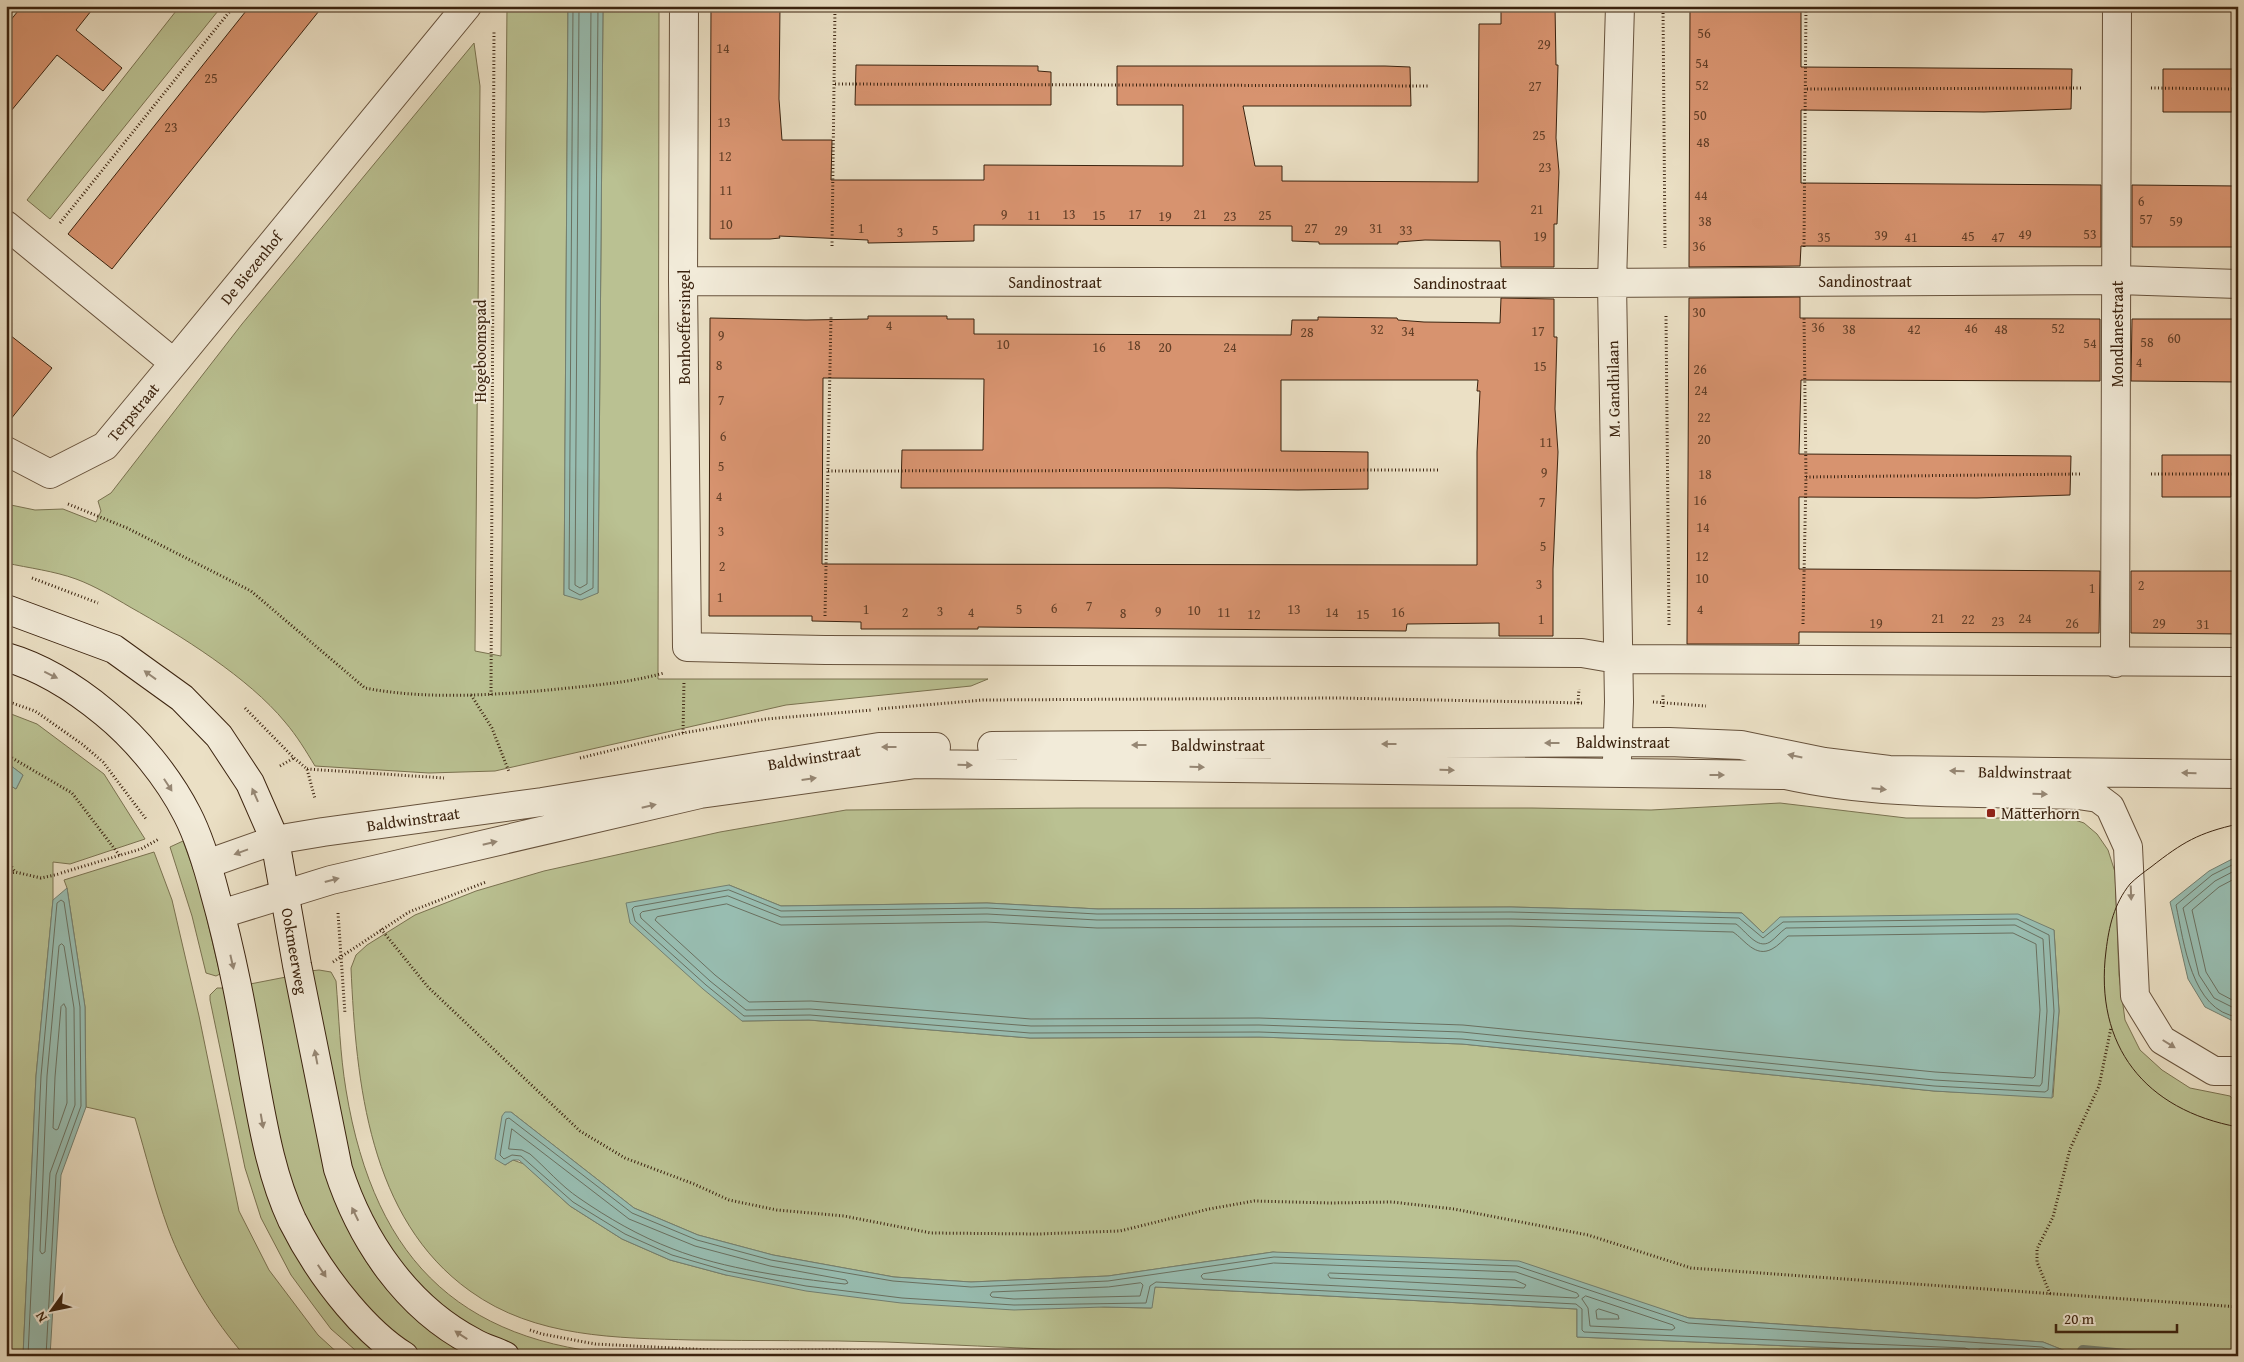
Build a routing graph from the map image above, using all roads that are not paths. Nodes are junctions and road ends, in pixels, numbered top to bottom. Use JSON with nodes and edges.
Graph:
{"nodes":[{"id":1,"x":467,"y":6,"type":"edge"},
{"id":2,"x":684,"y":6,"type":"edge"},
{"id":3,"x":1620,"y":6,"type":"edge"},
{"id":4,"x":2117,"y":6,"type":"edge"},
{"id":5,"x":6,"y":225,"type":"edge"},
{"id":6,"x":2118,"y":280,"type":"junction"},
{"id":7,"x":683,"y":281,"type":"junction"},
{"id":8,"x":1612,"y":283,"type":"junction"},
{"id":9,"x":2238,"y":284,"type":"edge"},
{"id":10,"x":174,"y":363,"type":"junction"},
{"id":11,"x":6,"y":451,"type":"edge"},
{"id":12,"x":6,"y":609,"type":"edge"},
{"id":13,"x":6,"y":657,"type":"edge"},
{"id":14,"x":1617,"y":658,"type":"junction"},
{"id":15,"x":2115,"y":662,"type":"junction"},
{"id":16,"x":2238,"y":662,"type":"edge"},
{"id":17,"x":1618,"y":741,"type":"junction"},
{"id":18,"x":1617,"y":772,"type":"junction"},
{"id":19,"x":2238,"y":774,"type":"edge"},
{"id":20,"x":275,"y":840,"type":"junction"},
{"id":21,"x":207,"y":864,"type":"junction"},
{"id":22,"x":285,"y":894,"type":"junction"},
{"id":23,"x":221,"y":914,"type":"junction"},
{"id":24,"x":2238,"y":1071,"type":"edge"},
{"id":25,"x":404,"y":1356,"type":"edge"},
{"id":26,"x":505,"y":1356,"type":"edge"}],
"edges":[{"from":1,"to":10,"type":"street","name":"De Biezenhof"},
{"from":2,"to":7,"type":"street","name":"Bonhoeffersingel"},
{"from":3,"to":8,"type":"street","name":"M. Gandhilaan"},
{"from":4,"to":6,"type":"street","name":"Mondlanestraat"},
{"from":5,"to":10,"type":"street"},
{"from":6,"to":8,"type":"street","name":"Sandinostraat"},
{"from":6,"to":9,"type":"street","name":"Sandinostraat"},
{"from":6,"to":15,"type":"street","name":"Mondlanestraat"},
{"from":7,"to":8,"type":"street","name":"Sandinostraat"},
{"from":7,"to":14,"type":"street","name":"Bonhoeffersingel"},
{"from":8,"to":14,"type":"street","name":"M. Gandhilaan"},
{"from":10,"to":11,"type":"street","name":"Terpstraat"},
{"from":20,"to":12,"type":"street","name":"Ookmeerweg","one_way":true},
{"from":13,"to":21,"type":"street","one_way":true},
{"from":14,"to":15,"type":"street"},
{"from":14,"to":17,"type":"street","name":"M. Gandhilaan"},
{"from":15,"to":16,"type":"street"},
{"from":17,"to":18,"type":"street","name":"M. Gandhilaan"},
{"from":19,"to":17,"type":"street","name":"Baldwinstraat","one_way":true},
{"from":17,"to":20,"type":"street","name":"Baldwinstraat","one_way":true},
{"from":22,"to":18,"type":"street","name":"Baldwinstraat","one_way":true},
{"from":18,"to":24,"type":"street","name":"Baldwinstraat","one_way":true},
{"from":20,"to":21,"type":"street","name":"Baldwinstraat","one_way":true},
{"from":20,"to":22,"type":"street","name":"Ookmeerweg"},
{"from":21,"to":23,"type":"street"},
{"from":22,"to":23,"type":"street","name":"Baldwinstraat"},
{"from":26,"to":22,"type":"street","name":"Ookmeerweg","one_way":true},
{"from":23,"to":25,"type":"street","one_way":true}]}
